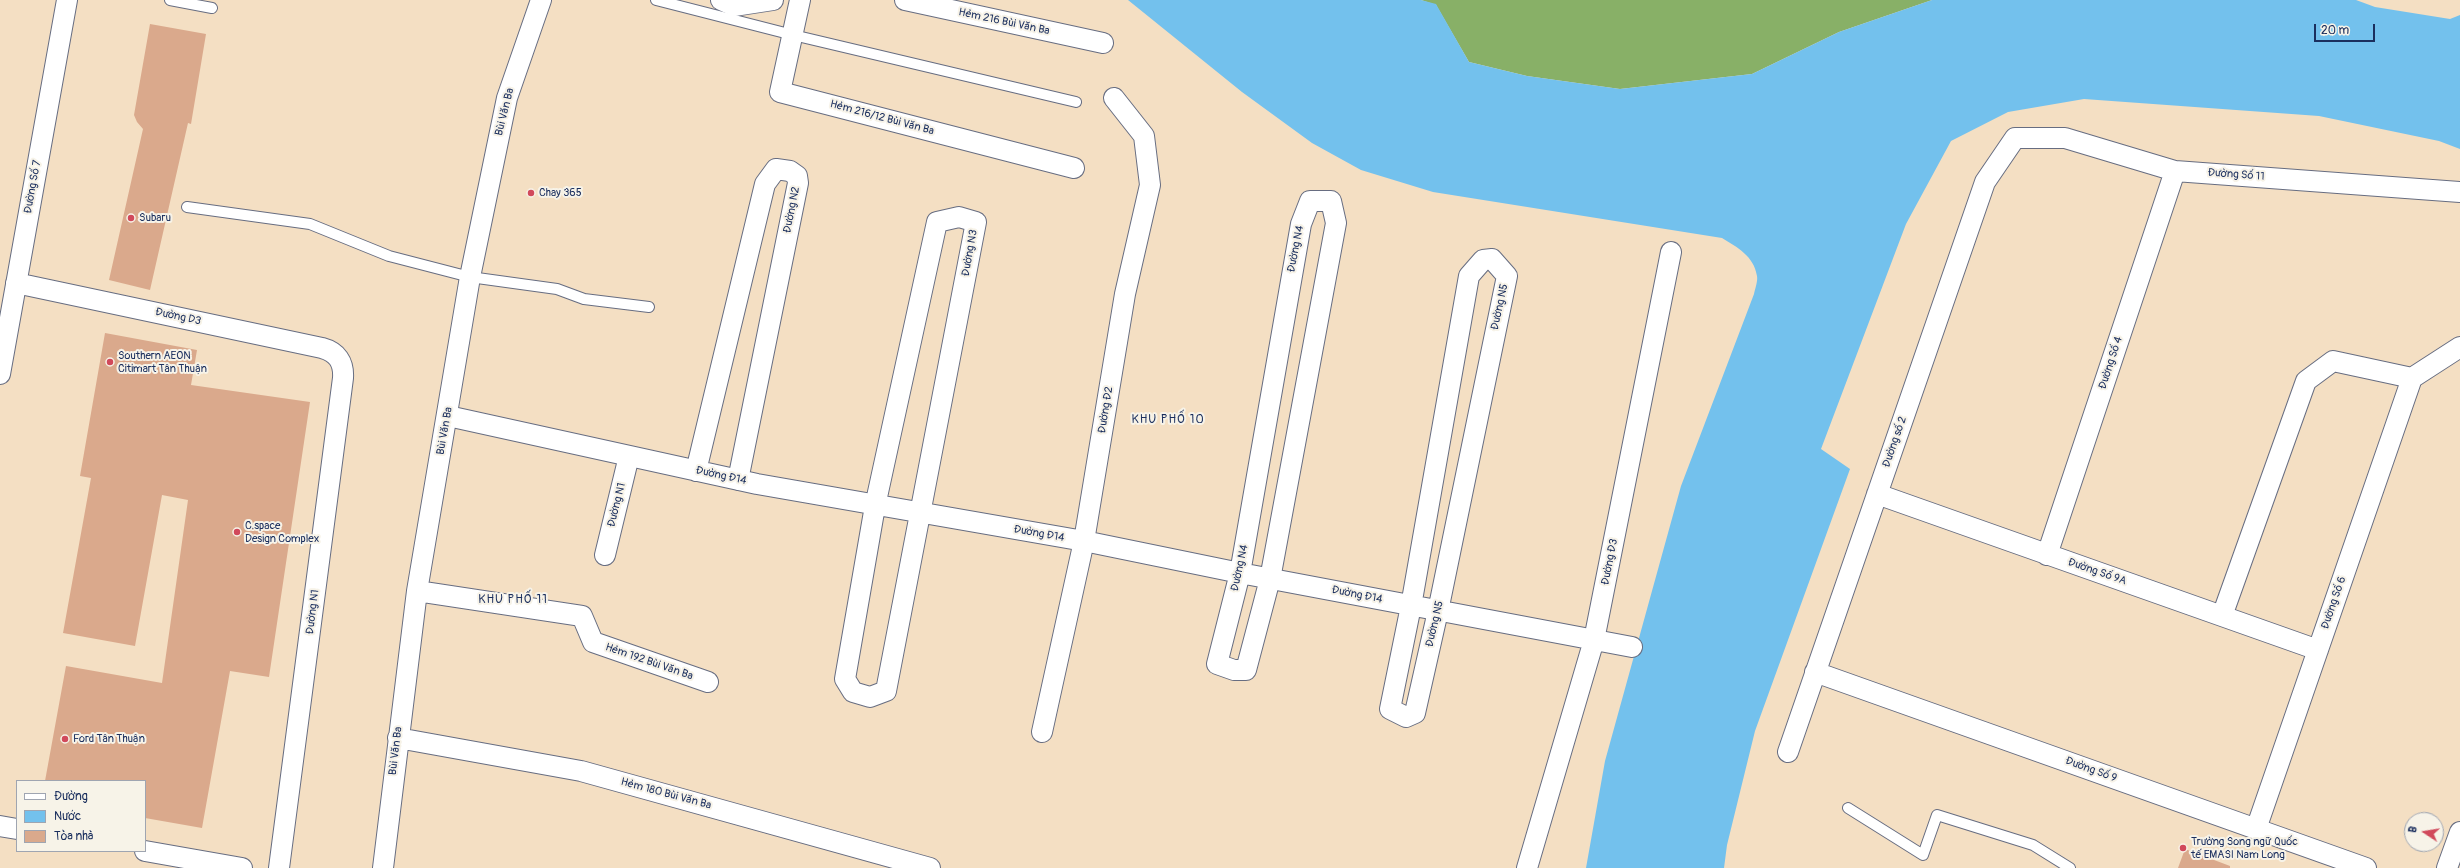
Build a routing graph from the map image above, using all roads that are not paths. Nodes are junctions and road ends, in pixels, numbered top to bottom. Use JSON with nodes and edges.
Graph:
{"nodes":[{"id":1,"x":67,"y":0,"type":"edge"},
{"id":2,"x":170,"y":0,"type":"edge"},
{"id":3,"x":541,"y":0,"type":"edge"},
{"id":4,"x":656,"y":0,"type":"edge"},
{"id":5,"x":721,"y":0,"type":"edge"},
{"id":6,"x":773,"y":0,"type":"edge"},
{"id":7,"x":800,"y":0,"type":"edge"},
{"id":8,"x":905,"y":0,"type":"edge"},
{"id":9,"x":212,"y":8,"type":"dead end"},
{"id":10,"x":793,"y":36,"type":"junction"},
{"id":11,"x":1103,"y":43,"type":"dead end"},
{"id":12,"x":1114,"y":98,"type":"dead end"},
{"id":13,"x":1076,"y":102,"type":"dead end"},
{"id":14,"x":2015,"y":138,"type":"joint"},
{"id":15,"x":1074,"y":168,"type":"dead end"},
{"id":16,"x":2175,"y":171,"type":"junction"},
{"id":17,"x":2460,"y":192,"type":"edge"},
{"id":18,"x":187,"y":207,"type":"dead end"},
{"id":19,"x":1671,"y":252,"type":"dead end"},
{"id":20,"x":470,"y":278,"type":"junction"},
{"id":21,"x":16,"y":283,"type":"junction"},
{"id":22,"x":649,"y":307,"type":"dead end"},
{"id":23,"x":2460,"y":347,"type":"edge"},
{"id":24,"x":338,"y":357,"type":"joint"},
{"id":25,"x":0,"y":374,"type":"edge"},
{"id":26,"x":2412,"y":378,"type":"junction"},
{"id":27,"x":448,"y":416,"type":"junction"},
{"id":28,"x":629,"y":456,"type":"junction"},
{"id":29,"x":696,"y":471,"type":"junction"},
{"id":30,"x":738,"y":480,"type":"junction"},
{"id":31,"x":1877,"y":494,"type":"junction"},
{"id":32,"x":875,"y":506,"type":"junction"},
{"id":33,"x":922,"y":514,"type":"junction"},
{"id":34,"x":1084,"y":541,"type":"junction"},
{"id":35,"x":2047,"y":554,"type":"junction"},
{"id":36,"x":605,"y":555,"type":"dead end"},
{"id":37,"x":1240,"y":573,"type":"junction"},
{"id":38,"x":1270,"y":579,"type":"junction"},
{"id":39,"x":417,"y":591,"type":"junction"},
{"id":40,"x":1411,"y":606,"type":"junction"},
{"id":41,"x":1438,"y":611,"type":"junction"},
{"id":42,"x":2222,"y":616,"type":"junction"},
{"id":43,"x":1594,"y":640,"type":"junction"},
{"id":44,"x":1632,"y":647,"type":"dead end"},
{"id":45,"x":2318,"y":650,"type":"junction"},
{"id":46,"x":1815,"y":672,"type":"junction"},
{"id":47,"x":708,"y":682,"type":"dead end"},
{"id":48,"x":1042,"y":732,"type":"dead end"},
{"id":49,"x":398,"y":738,"type":"junction"},
{"id":50,"x":1788,"y":752,"type":"dead end"},
{"id":51,"x":1848,"y":808,"type":"dead end"},
{"id":52,"x":0,"y":826,"type":"edge"},
{"id":53,"x":16,"y":829,"type":"edge"},
{"id":54,"x":2256,"y":829,"type":"junction"},
{"id":55,"x":2460,"y":832,"type":"edge"},
{"id":56,"x":146,"y":851,"type":"edge"},
{"id":57,"x":242,"y":868,"type":"edge"},
{"id":58,"x":279,"y":868,"type":"edge"},
{"id":59,"x":383,"y":868,"type":"edge"},
{"id":60,"x":930,"y":868,"type":"edge"},
{"id":61,"x":1527,"y":868,"type":"edge"},
{"id":62,"x":2070,"y":868,"type":"edge"},
{"id":63,"x":2366,"y":868,"type":"edge"},
{"id":64,"x":2447,"y":868,"type":"edge"}],
"edges":[{"from":1,"to":21,"type":"street","name":"Đường Số 7"},
{"from":2,"to":9,"type":"lane"},
{"from":3,"to":20,"type":"street","name":"Bùi Văn Ba"},
{"from":4,"to":10,"type":"lane"},
{"from":5,"to":6,"type":"street"},
{"from":7,"to":10,"type":"street","name":"Hẻm 216/12 Bùi Văn Ba"},
{"from":8,"to":11,"type":"street","name":"Hẻm 216 Bùi Văn Ba"},
{"from":10,"to":13,"type":"lane"},
{"from":10,"to":15,"type":"street","name":"Hẻm 216/12 Bùi Văn Ba"},
{"from":12,"to":34,"type":"street","name":"Đường Đ2"},
{"from":14,"to":16,"type":"street","name":"Đường Số 11"},
{"from":14,"to":31,"type":"street","name":"Đường số 2"},
{"from":16,"to":17,"type":"street","name":"Đường Số 11"},
{"from":16,"to":35,"type":"street","name":"Đường Số 4"},
{"from":18,"to":20,"type":"lane"},
{"from":19,"to":43,"type":"street","name":"Đường Đ3"},
{"from":20,"to":22,"type":"lane"},
{"from":20,"to":27,"type":"street","name":"Bùi Văn Ba"},
{"from":21,"to":24,"type":"street","name":"Đường D3"},
{"from":21,"to":25,"type":"street","name":"Đường Số 7"},
{"from":23,"to":26,"type":"street"},
{"from":24,"to":58,"type":"street","name":"Đường N1"},
{"from":26,"to":42,"type":"street"},
{"from":26,"to":45,"type":"street","name":"Đường Số 6"},
{"from":27,"to":28,"type":"street","name":"Đường Đ14"},
{"from":27,"to":39,"type":"street","name":"Bùi Văn Ba"},
{"from":28,"to":29,"type":"street","name":"Đường Đ14"},
{"from":28,"to":36,"type":"street","name":"Đường N1"},
{"from":29,"to":30,"type":"street","name":"Đường Đ14"},
{"from":29,"to":30,"type":"street","name":"Đường N2"},
{"from":30,"to":32,"type":"street","name":"Đường Đ14"},
{"from":31,"to":35,"type":"street","name":"Đường Số 9A"},
{"from":31,"to":46,"type":"street","name":"Đường số 2"},
{"from":32,"to":33,"type":"street","name":"Đường Đ14"},
{"from":32,"to":33,"type":"street"},
{"from":32,"to":33,"type":"street","name":"Đường N3"},
{"from":33,"to":34,"type":"street","name":"Đường Đ14"},
{"from":34,"to":37,"type":"street","name":"Đường Đ14"},
{"from":34,"to":48,"type":"street","name":"Đường Đ2"},
{"from":35,"to":42,"type":"street","name":"Đường Số 9A"},
{"from":37,"to":38,"type":"street","name":"Đường Đ14"},
{"from":37,"to":38,"type":"street","name":"Đường N4"},
{"from":37,"to":38,"type":"street","name":"Đường N4"},
{"from":38,"to":40,"type":"street","name":"Đường Đ14"},
{"from":39,"to":47,"type":"street","name":"Hẻm 192 Bùi Văn Ba"},
{"from":39,"to":49,"type":"street","name":"Bùi Văn Ba"},
{"from":40,"to":41,"type":"street","name":"Đường Đ14"},
{"from":40,"to":41,"type":"street","name":"Đường N5"},
{"from":40,"to":41,"type":"street","name":"Đường N5"},
{"from":41,"to":43,"type":"street","name":"Đường Đ14"},
{"from":42,"to":45,"type":"street","name":"Đường Số 9A"},
{"from":43,"to":44,"type":"street","name":"Đường Đ14"},
{"from":43,"to":61,"type":"street","name":"Đường Đ3"},
{"from":45,"to":54,"type":"street","name":"Đường Số 6"},
{"from":46,"to":50,"type":"street","name":"Đường số 2"},
{"from":46,"to":54,"type":"street","name":"Đường Số 9"},
{"from":49,"to":59,"type":"street","name":"Bùi Văn Ba"},
{"from":49,"to":60,"type":"street","name":"Hẻm 180 Bùi Văn Ba"},
{"from":51,"to":62,"type":"lane"},
{"from":52,"to":53,"type":"street"},
{"from":54,"to":63,"type":"street","name":"Đường Số 9"},
{"from":55,"to":64,"type":"street"},
{"from":56,"to":57,"type":"street"}]}
